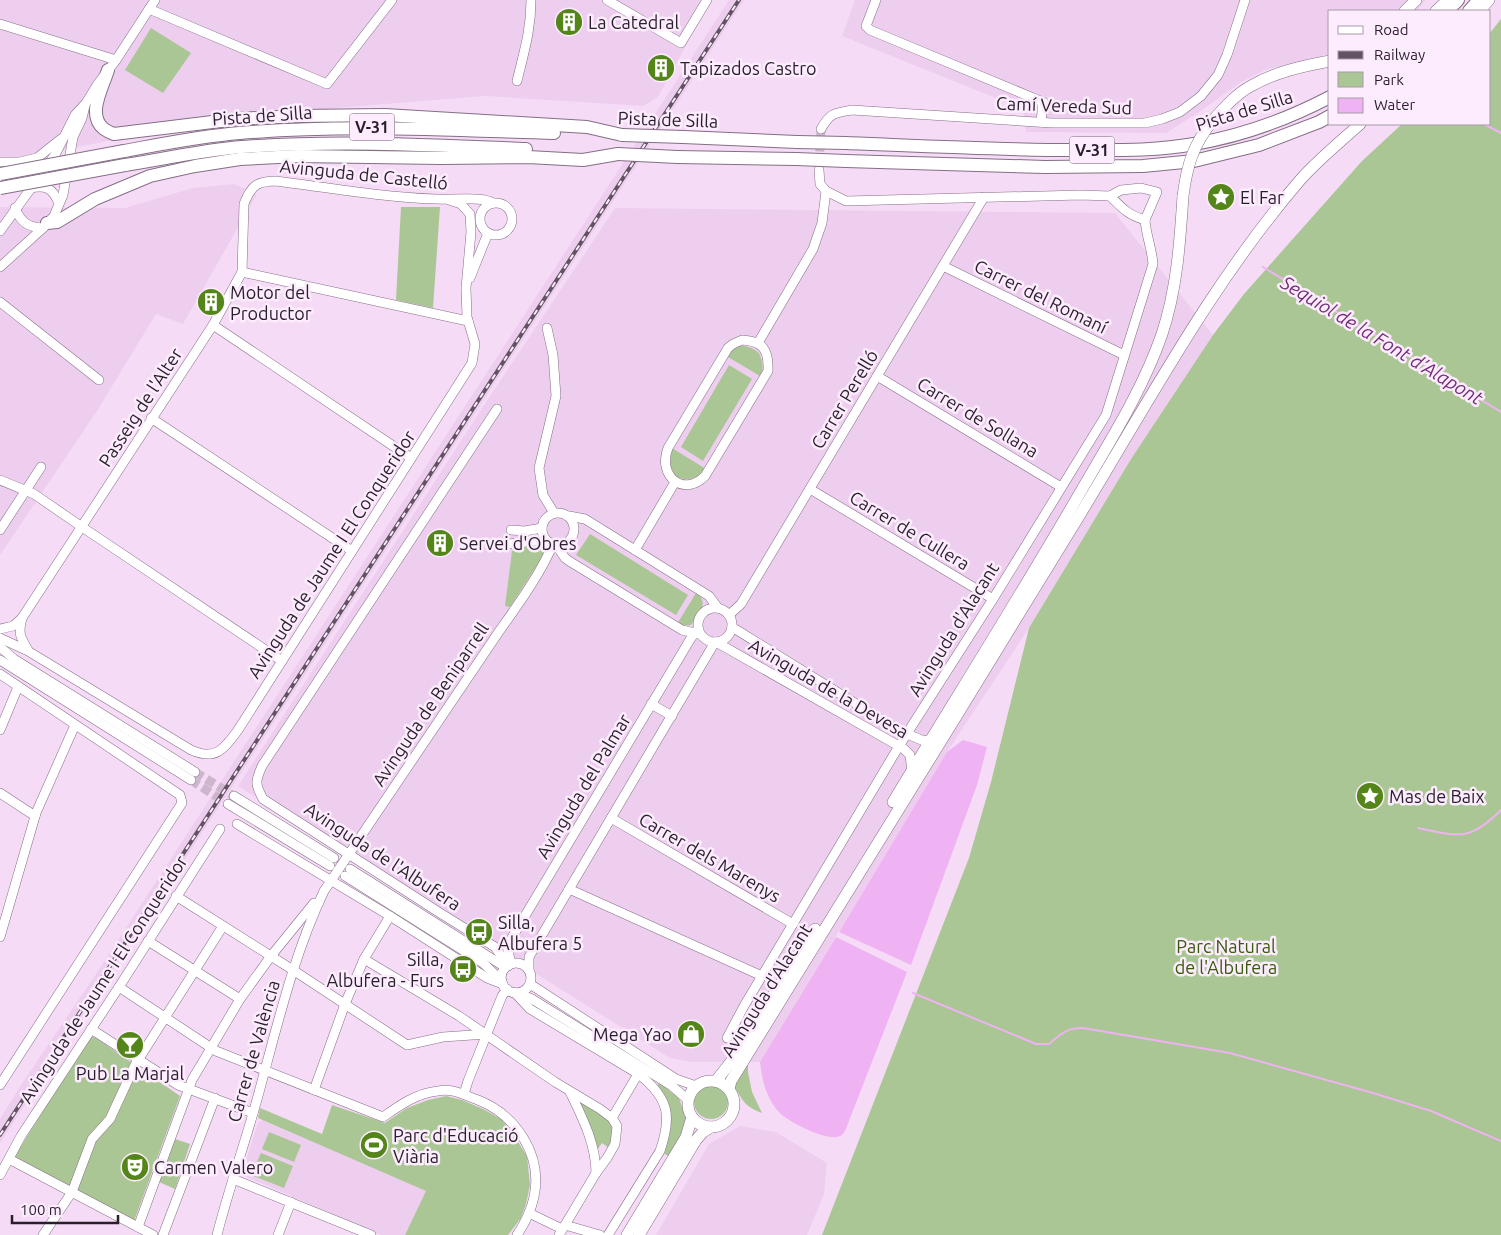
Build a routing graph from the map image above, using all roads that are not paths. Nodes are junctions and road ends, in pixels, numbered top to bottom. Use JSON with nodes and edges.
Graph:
{"nodes":[{"id":1,"x":155,"y":0,"type":"edge"},
{"id":2,"x":392,"y":0,"type":"edge"},
{"id":3,"x":531,"y":0,"type":"edge"},
{"id":4,"x":607,"y":0,"type":"edge"},
{"id":5,"x":706,"y":0,"type":"edge"},
{"id":6,"x":876,"y":0,"type":"edge"},
{"id":7,"x":1244,"y":0,"type":"edge"},
{"id":8,"x":1416,"y":0,"type":"edge"},
{"id":9,"x":1448,"y":0,"type":"edge"},
{"id":10,"x":1458,"y":0,"type":"edge"},
{"id":11,"x":1479,"y":0,"type":"edge"},
{"id":12,"x":1489,"y":0,"type":"edge"},
{"id":13,"x":149,"y":8,"type":"junction"},
{"id":14,"x":1406,"y":10,"type":"edge"},
{"id":15,"x":1437,"y":10,"type":"edge"},
{"id":16,"x":1448,"y":10,"type":"edge"},
{"id":17,"x":1470,"y":10,"type":"edge"},
{"id":18,"x":1480,"y":10,"type":"edge"},
{"id":19,"x":0,"y":24,"type":"edge"},
{"id":20,"x":1328,"y":61,"type":"edge"},
{"id":21,"x":112,"y":65,"type":"junction"},
{"id":22,"x":517,"y":81,"type":"dead end"},
{"id":23,"x":1328,"y":98,"type":"edge"},
{"id":24,"x":86,"y":102,"type":"junction"},
{"id":25,"x":1328,"y":117,"type":"edge"},
{"id":26,"x":1041,"y":122,"type":"junction"},
{"id":27,"x":1359,"y":125,"type":"edge"},
{"id":28,"x":821,"y":129,"type":"tunnel mouth"},
{"id":29,"x":622,"y":135,"type":"junction"},
{"id":30,"x":63,"y":138,"type":"junction"},
{"id":31,"x":618,"y":154,"type":"junction"},
{"id":32,"x":0,"y":162,"type":"edge"},
{"id":33,"x":819,"y":170,"type":"tunnel mouth"},
{"id":34,"x":0,"y":174,"type":"edge"},
{"id":35,"x":261,"y":181,"type":"joint"},
{"id":36,"x":0,"y":188,"type":"edge"},
{"id":37,"x":30,"y":188,"type":"junction"},
{"id":38,"x":826,"y":191,"type":"junction"},
{"id":39,"x":0,"y":194,"type":"edge"},
{"id":40,"x":1110,"y":196,"type":"junction"},
{"id":41,"x":984,"y":197,"type":"junction"},
{"id":42,"x":449,"y":200,"type":"junction"},
{"id":43,"x":59,"y":203,"type":"junction"},
{"id":44,"x":493,"y":203,"type":"junction"},
{"id":45,"x":15,"y":208,"type":"junction"},
{"id":46,"x":1145,"y":220,"type":"junction"},
{"id":47,"x":480,"y":224,"type":"junction"},
{"id":48,"x":45,"y":226,"type":"junction"},
{"id":49,"x":0,"y":231,"type":"edge"},
{"id":50,"x":471,"y":232,"type":"junction"},
{"id":51,"x":488,"y":233,"type":"junction"},
{"id":52,"x":943,"y":266,"type":"junction"},
{"id":53,"x":0,"y":267,"type":"edge"},
{"id":54,"x":242,"y":272,"type":"junction"},
{"id":55,"x":466,"y":288,"type":"junction"},
{"id":56,"x":0,"y":302,"type":"edge"},
{"id":57,"x":468,"y":321,"type":"junction"},
{"id":58,"x":213,"y":325,"type":"junction"},
{"id":59,"x":547,"y":328,"type":"dead end"},
{"id":60,"x":758,"y":343,"type":"junction"},
{"id":61,"x":1124,"y":356,"type":"junction"},
{"id":62,"x":877,"y":376,"type":"junction"},
{"id":63,"x":99,"y":380,"type":"dead end"},
{"id":64,"x":497,"y":409,"type":"dead end"},
{"id":65,"x":151,"y":418,"type":"junction"},
{"id":66,"x":412,"y":458,"type":"junction"},
{"id":67,"x":41,"y":468,"type":"dead end"},
{"id":68,"x":0,"y":480,"type":"edge"},
{"id":69,"x":675,"y":482,"type":"junction"},
{"id":70,"x":1061,"y":487,"type":"junction"},
{"id":71,"x":810,"y":489,"type":"junction"},
{"id":72,"x":26,"y":490,"type":"junction"},
{"id":73,"x":554,"y":513,"type":"junction"},
{"id":74,"x":569,"y":516,"type":"junction"},
{"id":75,"x":82,"y":527,"type":"junction"},
{"id":76,"x":542,"y":528,"type":"junction"},
{"id":77,"x":0,"y":530,"type":"edge"},
{"id":78,"x":511,"y":530,"type":"dead end"},
{"id":79,"x":509,"y":544,"type":"dead end"},
{"id":80,"x":553,"y":544,"type":"junction"},
{"id":81,"x":635,"y":550,"type":"junction"},
{"id":82,"x":352,"y":551,"type":"junction"},
{"id":83,"x":993,"y":599,"type":"junction"},
{"id":84,"x":718,"y":608,"type":"junction"},
{"id":85,"x":729,"y":615,"type":"junction"},
{"id":86,"x":22,"y":618,"type":"junction"},
{"id":87,"x":732,"y":627,"type":"junction"},
{"id":88,"x":0,"y":629,"type":"edge"},
{"id":89,"x":698,"y":632,"type":"junction"},
{"id":90,"x":0,"y":638,"type":"edge"},
{"id":91,"x":716,"y":642,"type":"junction"},
{"id":92,"x":0,"y":647,"type":"edge"},
{"id":93,"x":28,"y":650,"type":"junction"},
{"id":94,"x":0,"y":660,"type":"edge"},
{"id":95,"x":282,"y":661,"type":"junction"},
{"id":96,"x":0,"y":674,"type":"edge"},
{"id":97,"x":18,"y":687,"type":"junction"},
{"id":98,"x":652,"y":704,"type":"junction"},
{"id":99,"x":672,"y":716,"type":"junction"},
{"id":100,"x":75,"y":725,"type":"junction"},
{"id":101,"x":0,"y":730,"type":"edge"},
{"id":102,"x":908,"y":734,"type":"junction"},
{"id":103,"x":931,"y":739,"type":"junction"},
{"id":104,"x":899,"y":746,"type":"junction"},
{"id":105,"x":912,"y":772,"type":"junction"},
{"id":106,"x":0,"y":793,"type":"edge"},
{"id":107,"x":231,"y":800,"type":"tunnel mouth"},
{"id":108,"x":35,"y":816,"type":"junction"},
{"id":109,"x":611,"y":818,"type":"junction"},
{"id":110,"x":237,"y":824,"type":"dead end"},
{"id":111,"x":220,"y":829,"type":"dead end"},
{"id":112,"x":349,"y":854,"type":"junction"},
{"id":113,"x":332,"y":862,"type":"dead end"},
{"id":114,"x":332,"y":881,"type":"junction"},
{"id":115,"x":569,"y":889,"type":"junction"},
{"id":116,"x":324,"y":890,"type":"junction"},
{"id":117,"x":176,"y":896,"type":"junction"},
{"id":118,"x":3,"y":915,"type":"edge"},
{"id":119,"x":390,"y":916,"type":"junction"},
{"id":120,"x":793,"y":924,"type":"junction"},
{"id":121,"x":224,"y":926,"type":"junction"},
{"id":122,"x":0,"y":937,"type":"edge"},
{"id":123,"x":148,"y":941,"type":"junction"},
{"id":124,"x":271,"y":956,"type":"junction"},
{"id":125,"x":364,"y":959,"type":"junction"},
{"id":126,"x":508,"y":966,"type":"junction"},
{"id":127,"x":529,"y":969,"type":"junction"},
{"id":128,"x":195,"y":970,"type":"junction"},
{"id":129,"x":293,"y":970,"type":"junction"},
{"id":130,"x":762,"y":976,"type":"junction"},
{"id":131,"x":530,"y":984,"type":"junction"},
{"id":132,"x":119,"y":987,"type":"junction"},
{"id":133,"x":508,"y":988,"type":"junction"},
{"id":134,"x":240,"y":999,"type":"junction"},
{"id":135,"x":345,"y":1004,"type":"junction"},
{"id":136,"x":165,"y":1018,"type":"junction"},
{"id":137,"x":91,"y":1029,"type":"junction"},
{"id":138,"x":487,"y":1034,"type":"junction"},
{"id":139,"x":727,"y":1038,"type":"dead end"},
{"id":140,"x":210,"y":1048,"type":"junction"},
{"id":141,"x":136,"y":1063,"type":"junction"},
{"id":142,"x":265,"y":1071,"type":"junction"},
{"id":143,"x":638,"y":1074,"type":"junction"},
{"id":144,"x":716,"y":1081,"type":"junction"},
{"id":145,"x":0,"y":1085,"type":"edge"},
{"id":146,"x":696,"y":1086,"type":"junction"},
{"id":147,"x":188,"y":1089,"type":"junction"},
{"id":148,"x":729,"y":1089,"type":"junction"},
{"id":149,"x":314,"y":1090,"type":"junction"},
{"id":150,"x":570,"y":1092,"type":"junction"},
{"id":151,"x":464,"y":1094,"type":"junction"},
{"id":152,"x":215,"y":1098,"type":"junction"},
{"id":153,"x":688,"y":1100,"type":"junction"},
{"id":154,"x":253,"y":1113,"type":"junction"},
{"id":155,"x":692,"y":1117,"type":"junction"},
{"id":156,"x":612,"y":1118,"type":"junction"},
{"id":157,"x":711,"y":1127,"type":"junction"},
{"id":158,"x":8,"y":1159,"type":"junction"},
{"id":159,"x":596,"y":1173,"type":"junction"},
{"id":160,"x":0,"y":1174,"type":"edge"},
{"id":161,"x":233,"y":1178,"type":"junction"},
{"id":162,"x":72,"y":1192,"type":"junction"},
{"id":163,"x":291,"y":1202,"type":"junction"},
{"id":164,"x":529,"y":1213,"type":"junction"},
{"id":165,"x":138,"y":1227,"type":"junction"},
{"id":166,"x":563,"y":1231,"type":"edge"},
{"id":167,"x":43,"y":1235,"type":"edge"},
{"id":168,"x":153,"y":1235,"type":"edge"},
{"id":169,"x":163,"y":1235,"type":"edge"},
{"id":170,"x":217,"y":1235,"type":"edge"},
{"id":171,"x":278,"y":1235,"type":"edge"},
{"id":172,"x":371,"y":1235,"type":"edge"},
{"id":173,"x":517,"y":1235,"type":"edge"},
{"id":174,"x":600,"y":1235,"type":"edge"},
{"id":175,"x":608,"y":1235,"type":"edge"},
{"id":176,"x":627,"y":1235,"type":"edge"},
{"id":177,"x":639,"y":1235,"type":"edge"}],
"edges":[{"from":1,"to":13,"type":"street"},
{"from":2,"to":13,"type":"street"},
{"from":3,"to":22,"type":"street"},
{"from":4,"to":5,"type":"street"},
{"from":6,"to":26,"type":"street"},
{"from":7,"to":26,"type":"street","name":"Camí Vereda Sud"},
{"from":8,"to":14,"type":"main road"},
{"from":9,"to":15,"type":"main road"},
{"from":10,"to":16,"type":"highway"},
{"from":11,"to":17,"type":"highway"},
{"from":12,"to":18,"type":"main road"},
{"from":13,"to":21,"type":"street"},
{"from":19,"to":21,"type":"street"},
{"from":20,"to":103,"type":"main road","name":"Avinguda d'Alacant","bridge":true},
{"from":21,"to":24,"type":"street"},
{"from":21,"to":29,"type":"highway"},
{"from":23,"to":29,"type":"highway","name":"Pista de Silla","number":"V-31","bridge":true},
{"from":24,"to":30,"type":"street"},
{"from":24,"to":43,"type":"street"},
{"from":25,"to":31,"type":"highway","name":"Pista de Silla","number":"V-31","bridge":true},
{"from":26,"to":28,"type":"street","name":"Camí Vereda Sud"},
{"from":27,"to":148,"type":"main road","name":"Avinguda d'Alacant"},
{"from":29,"to":34,"type":"highway","name":"Pista de Silla","number":"V-31","bridge":true},
{"from":30,"to":32,"type":"street"},
{"from":30,"to":37,"type":"street"},
{"from":31,"to":36,"type":"highway","name":"Pista de Silla","number":"V-31","bridge":true},
{"from":31,"to":48,"type":"highway"},
{"from":33,"to":38,"type":"street"},
{"from":35,"to":42,"type":"street","name":"Avinguda de Castelló"},
{"from":35,"to":54,"type":"street","name":"Passeig de l'Alter"},
{"from":37,"to":39,"type":"street"},
{"from":37,"to":43,"type":"street"},
{"from":37,"to":45,"type":"street"},
{"from":38,"to":41,"type":"street"},
{"from":38,"to":60,"type":"street"},
{"from":40,"to":41,"type":"street"},
{"from":40,"to":46,"type":"street"},
{"from":40,"to":46,"type":"street"},
{"from":41,"to":52,"type":"street","name":"Carrer Perelló"},
{"from":42,"to":44,"type":"street","name":"Avinguda de Castelló"},
{"from":42,"to":50,"type":"street"},
{"from":43,"to":48,"type":"street"},
{"from":44,"to":47,"type":"street"},
{"from":44,"to":51,"type":"street"},
{"from":45,"to":48,"type":"street"},
{"from":45,"to":49,"type":"street"},
{"from":46,"to":61,"type":"street","name":"Avinguda d'Alacant"},
{"from":47,"to":50,"type":"street"},
{"from":47,"to":51,"type":"street"},
{"from":48,"to":53,"type":"street"},
{"from":50,"to":55,"type":"street"},
{"from":51,"to":55,"type":"street"},
{"from":52,"to":61,"type":"street","name":"Carrer del Romaní"},
{"from":52,"to":62,"type":"street","name":"Carrer Perelló"},
{"from":54,"to":57,"type":"street"},
{"from":54,"to":58,"type":"street","name":"Passeig de l'Alter"},
{"from":55,"to":57,"type":"street"},
{"from":56,"to":63,"type":"street"},
{"from":57,"to":66,"type":"street","name":"Avinguda de Jaume I El Conqueridor"},
{"from":58,"to":65,"type":"street","name":"Passeig de l'Alter"},
{"from":58,"to":66,"type":"street"},
{"from":59,"to":73,"type":"street"},
{"from":60,"to":69,"type":"street"},
{"from":60,"to":69,"type":"street"},
{"from":61,"to":70,"type":"street","name":"Avinguda d'Alacant"},
{"from":62,"to":70,"type":"street","name":"Carrer de Sollana"},
{"from":62,"to":71,"type":"street","name":"Carrer Perelló"},
{"from":64,"to":112,"type":"street","name":"Avinguda de l'Albufera"},
{"from":65,"to":75,"type":"street","name":"Passeig de l'Alter"},
{"from":65,"to":82,"type":"street"},
{"from":66,"to":82,"type":"street","name":"Avinguda de Jaume I El Conqueridor"},
{"from":67,"to":72,"type":"street"},
{"from":68,"to":72,"type":"street"},
{"from":69,"to":81,"type":"street"},
{"from":70,"to":83,"type":"street","name":"Avinguda d'Alacant"},
{"from":71,"to":83,"type":"street","name":"Carrer de Cullera"},
{"from":71,"to":85,"type":"street","name":"Carrer Perelló"},
{"from":72,"to":75,"type":"street"},
{"from":72,"to":77,"type":"street"},
{"from":73,"to":74,"type":"street"},
{"from":73,"to":76,"type":"street"},
{"from":74,"to":80,"type":"street"},
{"from":74,"to":81,"type":"street"},
{"from":75,"to":86,"type":"street","name":"Passeig de l'Alter"},
{"from":75,"to":95,"type":"street"},
{"from":76,"to":78,"type":"street"},
{"from":76,"to":80,"type":"street"},
{"from":79,"to":80,"type":"street"},
{"from":80,"to":89,"type":"street"},
{"from":80,"to":112,"type":"street","name":"Avinguda de Beniparrell"},
{"from":81,"to":84,"type":"street"},
{"from":82,"to":95,"type":"street","name":"Avinguda de Jaume I El Conqueridor"},
{"from":83,"to":102,"type":"street","name":"Avinguda d'Alacant"},
{"from":84,"to":85,"type":"street"},
{"from":84,"to":89,"type":"street"},
{"from":85,"to":87,"type":"street"},
{"from":86,"to":88,"type":"street","name":"Passeig de l'Alter"},
{"from":86,"to":93,"type":"street"},
{"from":87,"to":91,"type":"street"},
{"from":87,"to":102,"type":"street","name":"Avinguda de la Devesa"},
{"from":89,"to":91,"type":"street"},
{"from":89,"to":98,"type":"street","name":"Avinguda del Palmar"},
{"from":90,"to":93,"type":"street"},
{"from":91,"to":99,"type":"street"},
{"from":91,"to":104,"type":"street","name":"Avinguda de la Devesa"},
{"from":92,"to":94,"type":"street"},
{"from":93,"to":95,"type":"street","name":"Avinguda de Jaume I El Conqueridor"},
{"from":96,"to":97,"type":"street"},
{"from":97,"to":100,"type":"street"},
{"from":97,"to":101,"type":"street"},
{"from":98,"to":99,"type":"street"},
{"from":98,"to":126,"type":"street","name":"Avinguda del Palmar"},
{"from":99,"to":109,"type":"street"},
{"from":100,"to":108,"type":"street"},
{"from":100,"to":145,"type":"street","name":"Avinguda de Jaume I El Conqueridor"},
{"from":102,"to":103,"type":"street","name":"Avinguda de la Devesa"},
{"from":102,"to":104,"type":"street","name":"Avinguda d'Alacant"},
{"from":103,"to":105,"type":"main road","name":"Avinguda d'Alacant"},
{"from":104,"to":105,"type":"street","name":"Avinguda de la Devesa"},
{"from":104,"to":120,"type":"street","name":"Avinguda d'Alacant"},
{"from":105,"to":144,"type":"main road","name":"Avinguda d'Alacant"},
{"from":106,"to":108,"type":"street"},
{"from":107,"to":113,"type":"street","name":"Avinguda de l'Albufera"},
{"from":108,"to":118,"type":"street"},
{"from":109,"to":115,"type":"street"},
{"from":109,"to":120,"type":"street","name":"Carrer dels Marenys"},
{"from":110,"to":114,"type":"street","name":"Avinguda de l'Albufera"},
{"from":111,"to":117,"type":"street","name":"Avinguda de Jaume I El Conqueridor"},
{"from":112,"to":114,"type":"street","name":"Avinguda de Beniparrell"},
{"from":112,"to":126,"type":"street","name":"Avinguda de l'Albufera"},
{"from":114,"to":116,"type":"street","name":"Carrer de València"},
{"from":114,"to":119,"type":"street","name":"Avinguda de l'Albufera"},
{"from":115,"to":127,"type":"street"},
{"from":115,"to":130,"type":"street"},
{"from":116,"to":124,"type":"street"},
{"from":116,"to":129,"type":"street","name":"Carrer de València"},
{"from":117,"to":121,"type":"street"},
{"from":117,"to":123,"type":"street","name":"Avinguda de Jaume I El Conqueridor"},
{"from":118,"to":122,"type":"street"},
{"from":119,"to":125,"type":"street"},
{"from":119,"to":133,"type":"street","name":"Avinguda de l'Albufera"},
{"from":120,"to":130,"type":"street","name":"Avinguda d'Alacant"},
{"from":121,"to":124,"type":"street"},
{"from":121,"to":128,"type":"street"},
{"from":123,"to":128,"type":"street"},
{"from":123,"to":132,"type":"street","name":"Avinguda de Jaume I El Conqueridor"},
{"from":124,"to":129,"type":"street"},
{"from":124,"to":134,"type":"street"},
{"from":125,"to":135,"type":"street"},
{"from":125,"to":138,"type":"street"},
{"from":126,"to":127,"type":"street"},
{"from":126,"to":133,"type":"street"},
{"from":126,"to":133,"type":"street","name":"Avinguda de l'Albufera"},
{"from":127,"to":131,"type":"street"},
{"from":128,"to":134,"type":"street"},
{"from":128,"to":136,"type":"street"},
{"from":129,"to":135,"type":"street"},
{"from":129,"to":142,"type":"street","name":"Carrer de València"},
{"from":130,"to":139,"type":"street","name":"Avinguda d'Alacant"},
{"from":131,"to":133,"type":"street"},
{"from":131,"to":146,"type":"street"},
{"from":132,"to":136,"type":"street"},
{"from":132,"to":137,"type":"street","name":"Avinguda de Jaume I El Conqueridor"},
{"from":133,"to":138,"type":"street"},
{"from":133,"to":143,"type":"street"},
{"from":133,"to":153,"type":"street","name":"Avinguda de l'Albufera"},
{"from":134,"to":140,"type":"street"},
{"from":135,"to":138,"type":"street"},
{"from":135,"to":149,"type":"street"},
{"from":136,"to":140,"type":"street"},
{"from":136,"to":141,"type":"street"},
{"from":137,"to":141,"type":"street"},
{"from":137,"to":158,"type":"street","name":"Avinguda de Jaume I El Conqueridor"},
{"from":138,"to":150,"type":"street"},
{"from":138,"to":151,"type":"street"},
{"from":140,"to":142,"type":"street"},
{"from":140,"to":147,"type":"street"},
{"from":141,"to":147,"type":"street"},
{"from":141,"to":162,"type":"street"},
{"from":142,"to":149,"type":"street"},
{"from":142,"to":154,"type":"street","name":"Carrer de València"},
{"from":143,"to":156,"type":"street"},
{"from":143,"to":175,"type":"street"},
{"from":144,"to":146,"type":"main road"},
{"from":144,"to":148,"type":"main road"},
{"from":146,"to":153,"type":"main road"},
{"from":147,"to":152,"type":"street"},
{"from":147,"to":165,"type":"street"},
{"from":148,"to":157,"type":"main road"},
{"from":149,"to":151,"type":"street"},
{"from":150,"to":156,"type":"street"},
{"from":150,"to":159,"type":"street"},
{"from":151,"to":164,"type":"street"},
{"from":152,"to":154,"type":"street"},
{"from":152,"to":169,"type":"street"},
{"from":153,"to":155,"type":"main road"},
{"from":154,"to":161,"type":"street","name":"Carrer de València"},
{"from":155,"to":157,"type":"main road"},
{"from":155,"to":176,"type":"main road"},
{"from":156,"to":159,"type":"street"},
{"from":157,"to":177,"type":"main road"},
{"from":158,"to":160,"type":"street","name":"Avinguda de Jaume I El Conqueridor"},
{"from":158,"to":162,"type":"street"},
{"from":159,"to":166,"type":"street"},
{"from":161,"to":163,"type":"street"},
{"from":161,"to":170,"type":"street","name":"Carrer de València"},
{"from":162,"to":165,"type":"street"},
{"from":162,"to":167,"type":"street"},
{"from":163,"to":171,"type":"street"},
{"from":163,"to":172,"type":"street"},
{"from":164,"to":166,"type":"street"},
{"from":164,"to":173,"type":"street"},
{"from":165,"to":168,"type":"street"},
{"from":166,"to":174,"type":"street"}]}
